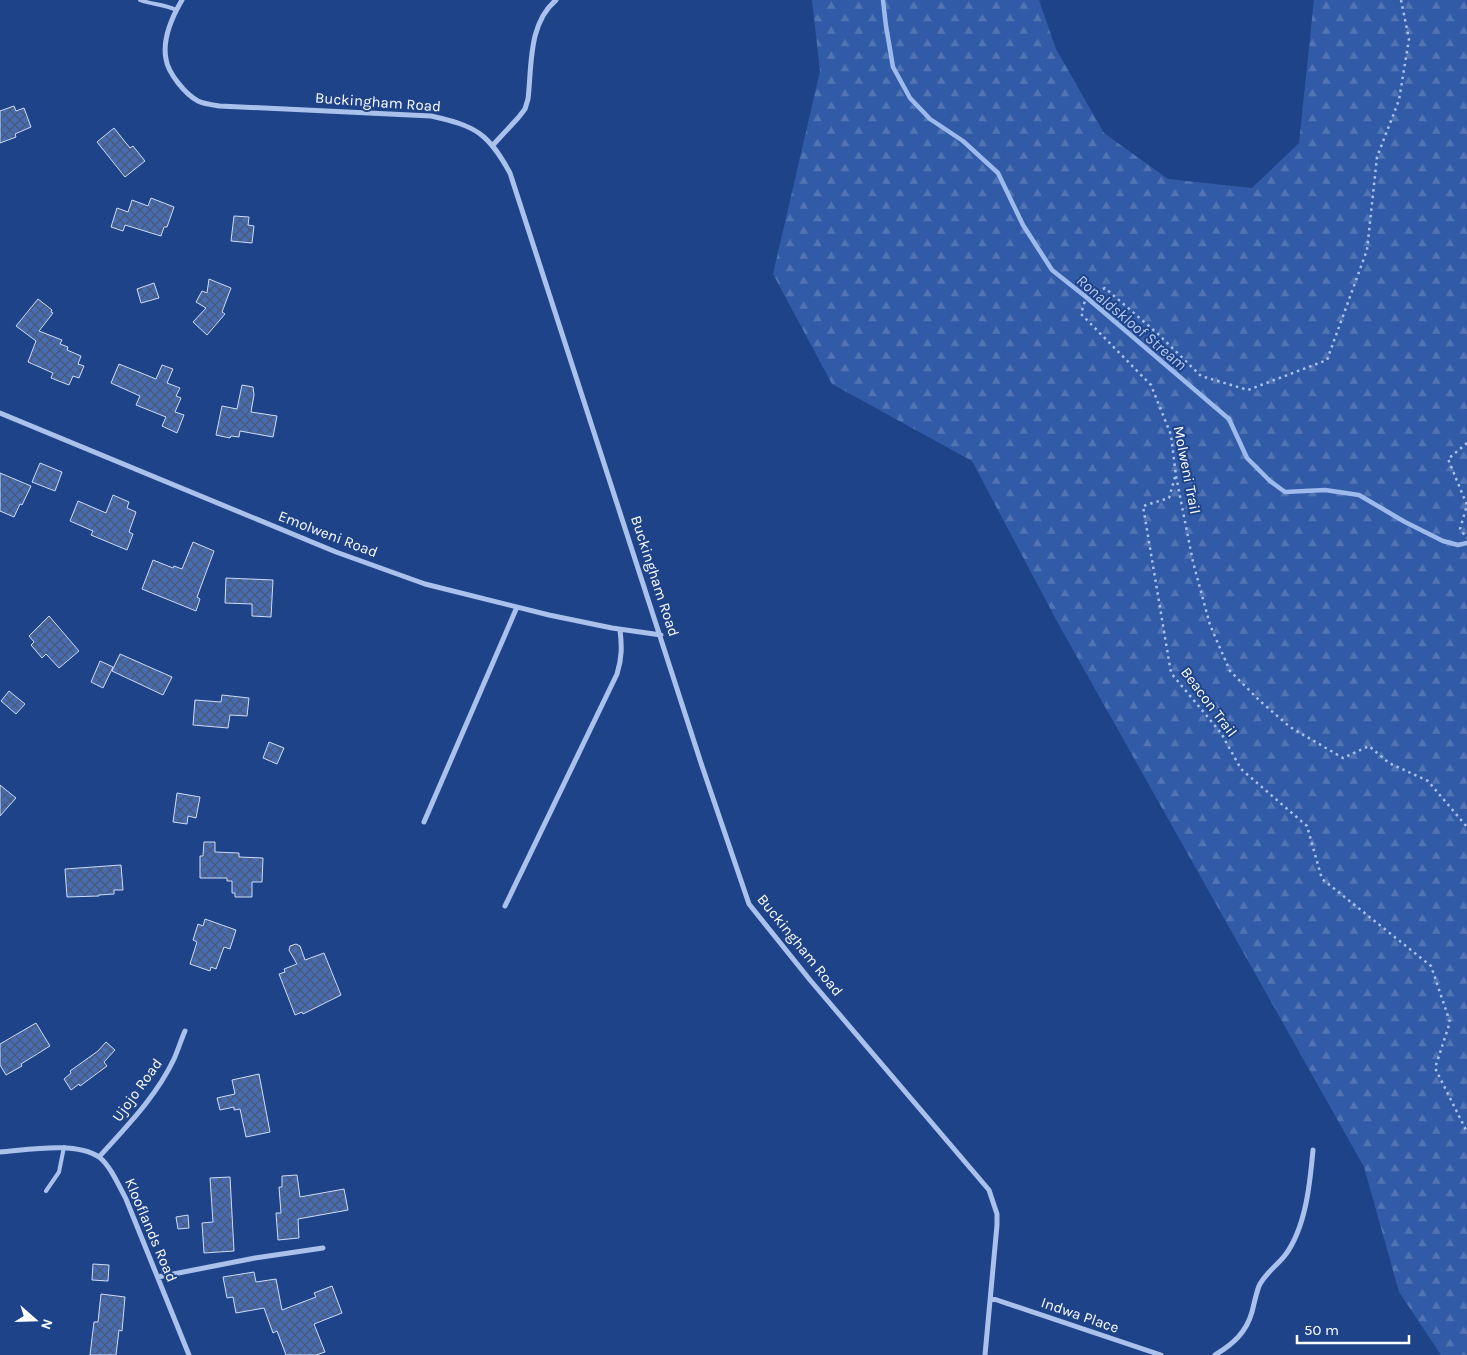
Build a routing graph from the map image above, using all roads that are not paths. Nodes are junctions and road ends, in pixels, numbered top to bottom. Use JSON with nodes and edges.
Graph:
{"nodes":[{"id":1,"x":140,"y":0,"type":"edge"},
{"id":2,"x":163,"y":0,"type":"edge"},
{"id":3,"x":182,"y":0,"type":"edge"},
{"id":4,"x":556,"y":0,"type":"edge"},
{"id":5,"x":166,"y":5,"type":"junction"},
{"id":6,"x":176,"y":10,"type":"junction"},
{"id":7,"x":492,"y":145,"type":"junction"},
{"id":8,"x":0,"y":413,"type":"edge"},
{"id":9,"x":516,"y":607,"type":"junction"},
{"id":10,"x":620,"y":630,"type":"junction"},
{"id":11,"x":661,"y":635,"type":"junction"},
{"id":12,"x":424,"y":822,"type":"dead end"},
{"id":13,"x":505,"y":906,"type":"dead end"},
{"id":14,"x":185,"y":1030,"type":"dead end"},
{"id":15,"x":64,"y":1147,"type":"junction"},
{"id":16,"x":1313,"y":1150,"type":"dead end"},
{"id":17,"x":0,"y":1152,"type":"edge"},
{"id":18,"x":99,"y":1157,"type":"junction"},
{"id":19,"x":46,"y":1191,"type":"dead end"},
{"id":20,"x":323,"y":1248,"type":"dead end"},
{"id":21,"x":158,"y":1277,"type":"junction"},
{"id":22,"x":991,"y":1298,"type":"junction"},
{"id":23,"x":189,"y":1355,"type":"edge"},
{"id":24,"x":985,"y":1355,"type":"edge"},
{"id":25,"x":1161,"y":1355,"type":"edge"},
{"id":26,"x":1215,"y":1355,"type":"edge"}],
"edges":[{"from":1,"to":5,"type":"lane"},
{"from":2,"to":5,"type":"lane"},
{"from":3,"to":6,"type":"street","name":"Buckingham Road"},
{"from":4,"to":7,"type":"street"},
{"from":5,"to":6,"type":"lane"},
{"from":6,"to":7,"type":"street","name":"Buckingham Road"},
{"from":7,"to":11,"type":"street","name":"Buckingham Road"},
{"from":8,"to":9,"type":"street","name":"Emolweni Road"},
{"from":9,"to":10,"type":"street","name":"Emolweni Road"},
{"from":9,"to":12,"type":"street"},
{"from":10,"to":11,"type":"street","name":"Emolweni Road"},
{"from":10,"to":13,"type":"street"},
{"from":11,"to":22,"type":"street","name":"Buckingham Road"},
{"from":14,"to":18,"type":"street","name":"Ujojo Road"},
{"from":15,"to":17,"type":"street"},
{"from":15,"to":18,"type":"street"},
{"from":15,"to":19,"type":"lane"},
{"from":16,"to":26,"type":"street"},
{"from":18,"to":21,"type":"street","name":"Klooflands Road"},
{"from":20,"to":21,"type":"street"},
{"from":21,"to":23,"type":"street","name":"Klooflands Road"},
{"from":22,"to":24,"type":"street","name":"Buckingham Road"},
{"from":22,"to":25,"type":"street","name":"Indwa Place"}]}
